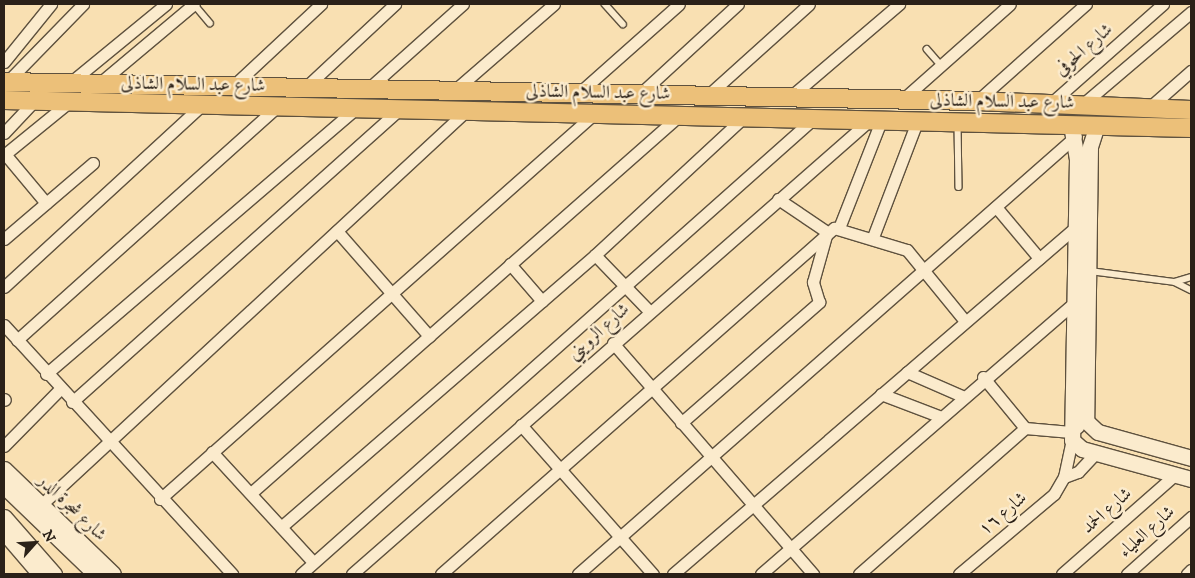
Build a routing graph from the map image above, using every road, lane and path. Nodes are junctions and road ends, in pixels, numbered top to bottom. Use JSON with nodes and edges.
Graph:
{"nodes":[{"id":1,"x":83,"y":4,"type":"edge"},
{"id":2,"x":166,"y":4,"type":"edge"},
{"id":3,"x":194,"y":4,"type":"edge"},
{"id":4,"x":321,"y":4,"type":"edge"},
{"id":5,"x":395,"y":4,"type":"edge"},
{"id":6,"x":463,"y":4,"type":"edge"},
{"id":7,"x":554,"y":4,"type":"edge"},
{"id":8,"x":605,"y":4,"type":"edge"},
{"id":9,"x":679,"y":4,"type":"edge"},
{"id":10,"x":738,"y":4,"type":"edge"},
{"id":11,"x":809,"y":4,"type":"edge"},
{"id":12,"x":899,"y":4,"type":"edge"},
{"id":13,"x":1010,"y":4,"type":"edge"},
{"id":14,"x":1086,"y":4,"type":"edge"},
{"id":15,"x":1163,"y":4,"type":"edge"},
{"id":16,"x":48,"y":5,"type":"edge"},
{"id":17,"x":1191,"y":12,"type":"edge"},
{"id":18,"x":210,"y":23,"type":"dead end"},
{"id":19,"x":623,"y":24,"type":"dead end"},
{"id":20,"x":927,"y":49,"type":"dead end"},
{"id":21,"x":4,"y":62,"type":"edge"},
{"id":22,"x":941,"y":65,"type":"junction"},
{"id":23,"x":1191,"y":71,"type":"edge"},
{"id":24,"x":6,"y":82,"type":"edge"},
{"id":25,"x":71,"y":82,"type":"junction"},
{"id":26,"x":101,"y":82,"type":"junction"},
{"id":27,"x":306,"y":86,"type":"junction"},
{"id":28,"x":232,"y":87,"type":"junction"},
{"id":29,"x":369,"y":88,"type":"junction"},
{"id":30,"x":434,"y":90,"type":"junction"},
{"id":31,"x":455,"y":90,"type":"junction"},
{"id":32,"x":580,"y":92,"type":"junction"},
{"id":33,"x":640,"y":94,"type":"junction"},
{"id":34,"x":707,"y":96,"type":"junction"},
{"id":35,"x":789,"y":98,"type":"junction"},
{"id":36,"x":4,"y":100,"type":"edge"},
{"id":37,"x":34,"y":101,"type":"junction"},
{"id":38,"x":900,"y":101,"type":"junction"},
{"id":39,"x":977,"y":101,"type":"junction"},
{"id":40,"x":69,"y":102,"type":"junction"},
{"id":41,"x":1003,"y":102,"type":"junction"},
{"id":42,"x":203,"y":104,"type":"junction"},
{"id":43,"x":1050,"y":104,"type":"junction"},
{"id":44,"x":1083,"y":104,"type":"junction"},
{"id":45,"x":278,"y":106,"type":"junction"},
{"id":46,"x":1150,"y":107,"type":"junction"},
{"id":47,"x":356,"y":108,"type":"junction"},
{"id":48,"x":399,"y":110,"type":"junction"},
{"id":49,"x":432,"y":110,"type":"junction"},
{"id":50,"x":467,"y":110,"type":"junction"},
{"id":51,"x":1191,"y":110,"type":"edge"},
{"id":52,"x":595,"y":113,"type":"junction"},
{"id":53,"x":681,"y":114,"type":"junction"},
{"id":54,"x":746,"y":116,"type":"junction"},
{"id":55,"x":815,"y":117,"type":"junction"},
{"id":56,"x":877,"y":118,"type":"junction"},
{"id":57,"x":918,"y":119,"type":"junction"},
{"id":58,"x":962,"y":120,"type":"junction"},
{"id":59,"x":1003,"y":122,"type":"junction"},
{"id":60,"x":1097,"y":125,"type":"junction"},
{"id":61,"x":1191,"y":128,"type":"edge"},
{"id":62,"x":1073,"y":131,"type":"junction"},
{"id":63,"x":4,"y":133,"type":"edge"},
{"id":64,"x":4,"y":154,"type":"edge"},
{"id":65,"x":1083,"y":158,"type":"junction"},
{"id":66,"x":93,"y":163,"type":"dead end"},
{"id":67,"x":959,"y":186,"type":"dead end"},
{"id":68,"x":778,"y":199,"type":"junction"},
{"id":69,"x":46,"y":202,"type":"junction"},
{"id":70,"x":996,"y":206,"type":"junction"},
{"id":71,"x":1076,"y":226,"type":"junction"},
{"id":72,"x":839,"y":228,"type":"junction"},
{"id":73,"x":337,"y":230,"type":"junction"},
{"id":74,"x":827,"y":232,"type":"junction"},
{"id":75,"x":873,"y":237,"type":"junction"},
{"id":76,"x":4,"y":239,"type":"edge"},
{"id":77,"x":595,"y":254,"type":"junction"},
{"id":78,"x":1039,"y":258,"type":"junction"},
{"id":79,"x":510,"y":264,"type":"junction"},
{"id":80,"x":924,"y":270,"type":"junction"},
{"id":81,"x":1090,"y":271,"type":"junction"},
{"id":82,"x":1191,"y":277,"type":"edge"},
{"id":83,"x":1175,"y":282,"type":"junction"},
{"id":84,"x":624,"y":285,"type":"junction"},
{"id":85,"x":4,"y":286,"type":"edge"},
{"id":86,"x":1191,"y":290,"type":"edge"},
{"id":87,"x":389,"y":292,"type":"junction"},
{"id":88,"x":1077,"y":300,"type":"junction"},
{"id":89,"x":542,"y":301,"type":"junction"},
{"id":90,"x":649,"y":311,"type":"junction"},
{"id":91,"x":965,"y":322,"type":"junction"},
{"id":92,"x":4,"y":325,"type":"edge"},
{"id":93,"x":429,"y":336,"type":"junction"},
{"id":94,"x":18,"y":340,"type":"junction"},
{"id":95,"x":613,"y":343,"type":"junction"},
{"id":96,"x":907,"y":372,"type":"junction"},
{"id":97,"x":46,"y":374,"type":"junction"},
{"id":98,"x":983,"y":377,"type":"junction"},
{"id":99,"x":651,"y":389,"type":"junction"},
{"id":100,"x":59,"y":390,"type":"junction"},
{"id":101,"x":881,"y":394,"type":"junction"},
{"id":102,"x":962,"y":396,"type":"junction"},
{"id":103,"x":72,"y":402,"type":"junction"},
{"id":104,"x":939,"y":416,"type":"junction"},
{"id":105,"x":1086,"y":421,"type":"junction"},
{"id":106,"x":681,"y":423,"type":"junction"},
{"id":107,"x":521,"y":425,"type":"junction"},
{"id":108,"x":1025,"y":428,"type":"junction"},
{"id":109,"x":1072,"y":436,"type":"junction"},
{"id":110,"x":109,"y":442,"type":"junction"},
{"id":111,"x":4,"y":446,"type":"edge"},
{"id":112,"x":212,"y":452,"type":"junction"},
{"id":113,"x":1096,"y":452,"type":"junction"},
{"id":114,"x":711,"y":457,"type":"junction"},
{"id":115,"x":1191,"y":458,"type":"edge"},
{"id":116,"x":4,"y":469,"type":"edge"},
{"id":117,"x":560,"y":470,"type":"junction"},
{"id":118,"x":1176,"y":474,"type":"junction"},
{"id":119,"x":1064,"y":477,"type":"junction"},
{"id":120,"x":1191,"y":479,"type":"edge"},
{"id":121,"x":4,"y":486,"type":"edge"},
{"id":122,"x":251,"y":493,"type":"junction"},
{"id":123,"x":160,"y":499,"type":"junction"},
{"id":124,"x":752,"y":505,"type":"junction"},
{"id":125,"x":37,"y":508,"type":"junction"},
{"id":126,"x":4,"y":516,"type":"edge"},
{"id":127,"x":1191,"y":517,"type":"edge"},
{"id":128,"x":281,"y":527,"type":"junction"},
{"id":129,"x":9,"y":531,"type":"edge"},
{"id":130,"x":620,"y":537,"type":"junction"},
{"id":131,"x":75,"y":546,"type":"junction"},
{"id":132,"x":791,"y":548,"type":"junction"},
{"id":133,"x":313,"y":562,"type":"junction"},
{"id":134,"x":1191,"y":570,"type":"edge"},
{"id":135,"x":37,"y":573,"type":"edge"},
{"id":136,"x":54,"y":574,"type":"edge"},
{"id":137,"x":95,"y":574,"type":"edge"},
{"id":138,"x":113,"y":574,"type":"edge"},
{"id":139,"x":232,"y":574,"type":"edge"},
{"id":140,"x":301,"y":574,"type":"edge"},
{"id":141,"x":352,"y":574,"type":"edge"},
{"id":142,"x":441,"y":574,"type":"edge"},
{"id":143,"x":578,"y":574,"type":"edge"},
{"id":144,"x":653,"y":574,"type":"edge"},
{"id":145,"x":673,"y":574,"type":"edge"},
{"id":146,"x":761,"y":574,"type":"edge"},
{"id":147,"x":813,"y":574,"type":"edge"},
{"id":148,"x":859,"y":574,"type":"edge"},
{"id":149,"x":959,"y":574,"type":"edge"},
{"id":150,"x":1062,"y":574,"type":"edge"},
{"id":151,"x":1127,"y":574,"type":"edge"},
{"id":152,"x":1186,"y":574,"type":"edge"}],
"edges":[{"from":1,"to":24,"type":"street"},
{"from":2,"to":25,"type":"street"},
{"from":3,"to":18,"type":"lane"},
{"from":3,"to":26,"type":"street"},
{"from":4,"to":28,"type":"street"},
{"from":5,"to":27,"type":"street"},
{"from":6,"to":29,"type":"street"},
{"from":7,"to":31,"type":"street"},
{"from":8,"to":19,"type":"lane"},
{"from":9,"to":32,"type":"street"},
{"from":10,"to":33,"type":"street"},
{"from":11,"to":34,"type":"street"},
{"from":12,"to":35,"type":"street"},
{"from":13,"to":22,"type":"street"},
{"from":14,"to":39,"type":"street"},
{"from":15,"to":43,"type":"street","name":"شارع الحوفي"},
{"from":16,"to":21,"type":"street"},
{"from":17,"to":44,"type":"street"},
{"from":20,"to":22,"type":"lane"},
{"from":22,"to":38,"type":"street"},
{"from":23,"to":46,"type":"street"},
{"from":24,"to":25,"type":"main road","name":"شارع عبد السلام الشاذلى"},
{"from":25,"to":26,"type":"main road","name":"شارع عبد السلام الشاذلى"},
{"from":26,"to":28,"type":"main road","name":"شارع عبد السلام الشاذلى"},
{"from":27,"to":28,"type":"main road","name":"شارع عبد السلام الشاذلى"},
{"from":27,"to":29,"type":"main road","name":"شارع عبد السلام الشاذلى"},
{"from":29,"to":30,"type":"main road","name":"شارع عبد السلام الشاذلى"},
{"from":30,"to":31,"type":"main road","name":"شارع عبد السلام الشاذلى"},
{"from":30,"to":49,"type":"main road"},
{"from":31,"to":32,"type":"main road","name":"شارع عبد السلام الشاذلى"},
{"from":32,"to":33,"type":"main road","name":"شارع عبد السلام الشاذلى"},
{"from":33,"to":34,"type":"main road","name":"شارع عبد السلام الشاذلى"},
{"from":34,"to":35,"type":"main road","name":"شارع عبد السلام الشاذلى"},
{"from":35,"to":38,"type":"main road","name":"شارع عبد السلام الشاذلى"},
{"from":36,"to":37,"type":"main road","name":"شارع عبد السلام الشاذلى"},
{"from":37,"to":40,"type":"main road","name":"شارع عبد السلام الشاذلى"},
{"from":37,"to":63,"type":"street"},
{"from":38,"to":39,"type":"main road","name":"شارع عبد السلام الشاذلى"},
{"from":39,"to":41,"type":"main road","name":"شارع عبد السلام الشاذلى"},
{"from":39,"to":58,"type":"main road"},
{"from":40,"to":42,"type":"main road","name":"شارع عبد السلام الشاذلى"},
{"from":40,"to":64,"type":"street"},
{"from":41,"to":43,"type":"main road","name":"شارع عبد السلام الشاذلى"},
{"from":41,"to":59,"type":"main road"},
{"from":42,"to":45,"type":"main road","name":"شارع عبد السلام الشاذلى"},
{"from":42,"to":85,"type":"street"},
{"from":43,"to":44,"type":"main road","name":"شارع عبد السلام الشاذلى"},
{"from":44,"to":46,"type":"main road","name":"شارع عبد السلام الشاذلى"},
{"from":45,"to":47,"type":"main road","name":"شارع عبد السلام الشاذلى"},
{"from":45,"to":94,"type":"street"},
{"from":46,"to":51,"type":"main road","name":"شارع عبد السلام الشاذلى"},
{"from":47,"to":48,"type":"main road","name":"شارع عبد السلام الشاذلى"},
{"from":47,"to":97,"type":"street"},
{"from":48,"to":49,"type":"main road","name":"شارع عبد السلام الشاذلى"},
{"from":48,"to":103,"type":"street"},
{"from":49,"to":50,"type":"main road","name":"شارع عبد السلام الشاذلى"},
{"from":50,"to":52,"type":"main road","name":"شارع عبد السلام الشاذلى"},
{"from":50,"to":73,"type":"street"},
{"from":52,"to":53,"type":"main road","name":"شارع عبد السلام الشاذلى"},
{"from":52,"to":87,"type":"street"},
{"from":53,"to":54,"type":"main road","name":"شارع عبد السلام الشاذلى"},
{"from":53,"to":79,"type":"street"},
{"from":54,"to":55,"type":"main road","name":"شارع عبد السلام الشاذلى"},
{"from":54,"to":77,"type":"street"},
{"from":55,"to":56,"type":"main road","name":"شارع عبد السلام الشاذلى"},
{"from":55,"to":84,"type":"street"},
{"from":56,"to":57,"type":"main road","name":"شارع عبد السلام الشاذلى"},
{"from":56,"to":68,"type":"street","name":"شارع الرويني"},
{"from":56,"to":72,"type":"street"},
{"from":57,"to":58,"type":"main road","name":"شارع عبد السلام الشاذلى"},
{"from":57,"to":75,"type":"street"},
{"from":58,"to":59,"type":"main road","name":"شارع عبد السلام الشاذلى"},
{"from":58,"to":67,"type":"lane"},
{"from":59,"to":62,"type":"main road","name":"شارع عبد السلام الشاذلى"},
{"from":60,"to":61,"type":"main road","name":"شارع عبد السلام الشاذلى"},
{"from":60,"to":62,"type":"main road","name":"شارع عبد السلام الشاذلى"},
{"from":60,"to":65,"type":"main road"},
{"from":62,"to":65,"type":"main road"},
{"from":62,"to":70,"type":"street"},
{"from":64,"to":69,"type":"street"},
{"from":65,"to":71,"type":"main road"},
{"from":65,"to":81,"type":"main road"},
{"from":66,"to":69,"type":"street"},
{"from":68,"to":74,"type":"street"},
{"from":68,"to":90,"type":"street","name":"شارع الرويني"},
{"from":69,"to":76,"type":"street"},
{"from":70,"to":78,"type":"street"},
{"from":70,"to":80,"type":"street"},
{"from":71,"to":78,"type":"street"},
{"from":71,"to":88,"type":"main road"},
{"from":72,"to":74,"type":"street"},
{"from":72,"to":75,"type":"street"},
{"from":73,"to":87,"type":"street"},
{"from":73,"to":110,"type":"street"},
{"from":74,"to":99,"type":"street"},
{"from":74,"to":106,"type":"street"},
{"from":75,"to":80,"type":"street"},
{"from":77,"to":84,"type":"street"},
{"from":77,"to":89,"type":"street"},
{"from":78,"to":91,"type":"street"},
{"from":79,"to":89,"type":"street"},
{"from":79,"to":93,"type":"street"},
{"from":80,"to":91,"type":"street"},
{"from":80,"to":114,"type":"street"},
{"from":81,"to":83,"type":"lane"},
{"from":81,"to":105,"type":"main road"},
{"from":82,"to":83,"type":"lane"},
{"from":83,"to":86,"type":"lane"},
{"from":84,"to":90,"type":"street"},
{"from":84,"to":133,"type":"street"},
{"from":87,"to":93,"type":"street"},
{"from":87,"to":112,"type":"street"},
{"from":88,"to":98,"type":"street"},
{"from":88,"to":109,"type":"main road"},
{"from":89,"to":128,"type":"street"},
{"from":90,"to":95,"type":"street","name":"شارع الرويني"},
{"from":91,"to":96,"type":"street"},
{"from":92,"to":94,"type":"street"},
{"from":93,"to":122,"type":"street"},
{"from":94,"to":97,"type":"street"},
{"from":95,"to":99,"type":"street"},
{"from":95,"to":107,"type":"street","name":"شارع الرويني"},
{"from":96,"to":101,"type":"street"},
{"from":96,"to":102,"type":"street"},
{"from":97,"to":100,"type":"street"},
{"from":98,"to":102,"type":"street"},
{"from":98,"to":108,"type":"street"},
{"from":99,"to":106,"type":"street"},
{"from":99,"to":117,"type":"street"},
{"from":100,"to":103,"type":"street"},
{"from":100,"to":111,"type":"street"},
{"from":101,"to":104,"type":"street"},
{"from":101,"to":124,"type":"street"},
{"from":102,"to":104,"type":"street"},
{"from":103,"to":110,"type":"street"},
{"from":104,"to":132,"type":"street"},
{"from":105,"to":109,"type":"street"},
{"from":105,"to":115,"type":"main road"},
{"from":106,"to":114,"type":"street"},
{"from":107,"to":117,"type":"street"},
{"from":107,"to":141,"type":"street","name":"شارع الرويني"},
{"from":108,"to":109,"type":"street"},
{"from":108,"to":148,"type":"street"},
{"from":109,"to":113,"type":"main road"},
{"from":109,"to":119,"type":"street","name":"شارع ١٦"},
{"from":110,"to":123,"type":"street"},
{"from":110,"to":125,"type":"street"},
{"from":112,"to":122,"type":"street"},
{"from":112,"to":123,"type":"street"},
{"from":113,"to":118,"type":"main road"},
{"from":113,"to":119,"type":"street","name":"شارع ١٦"},
{"from":114,"to":124,"type":"street"},
{"from":114,"to":130,"type":"street"},
{"from":116,"to":125,"type":"main road","name":"شارع شجرة الدر"},
{"from":117,"to":130,"type":"street"},
{"from":117,"to":142,"type":"street"},
{"from":118,"to":120,"type":"main road"},
{"from":118,"to":150,"type":"street","name":"شارع الحمد"},
{"from":119,"to":149,"type":"street","name":"شارع ١٦"},
{"from":121,"to":125,"type":"main road","name":"شارع شجرة الدر"},
{"from":122,"to":128,"type":"street"},
{"from":123,"to":139,"type":"street"},
{"from":124,"to":132,"type":"street"},
{"from":124,"to":145,"type":"street"},
{"from":125,"to":129,"type":"main road"},
{"from":125,"to":131,"type":"main road","name":"شارع شجرة الدر"},
{"from":126,"to":129,"type":"main road"},
{"from":127,"to":151,"type":"street","name":"شارع العلياء"},
{"from":128,"to":133,"type":"street"},
{"from":129,"to":135,"type":"main road"},
{"from":129,"to":136,"type":"main road"},
{"from":130,"to":143,"type":"street"},
{"from":130,"to":144,"type":"street"},
{"from":131,"to":137,"type":"main road","name":"شارع شجرة الدر"},
{"from":131,"to":138,"type":"main road","name":"شارع شجرة الدر"},
{"from":132,"to":146,"type":"street"},
{"from":132,"to":147,"type":"street"},
{"from":133,"to":140,"type":"street"},
{"from":134,"to":152,"type":"street"}]}
